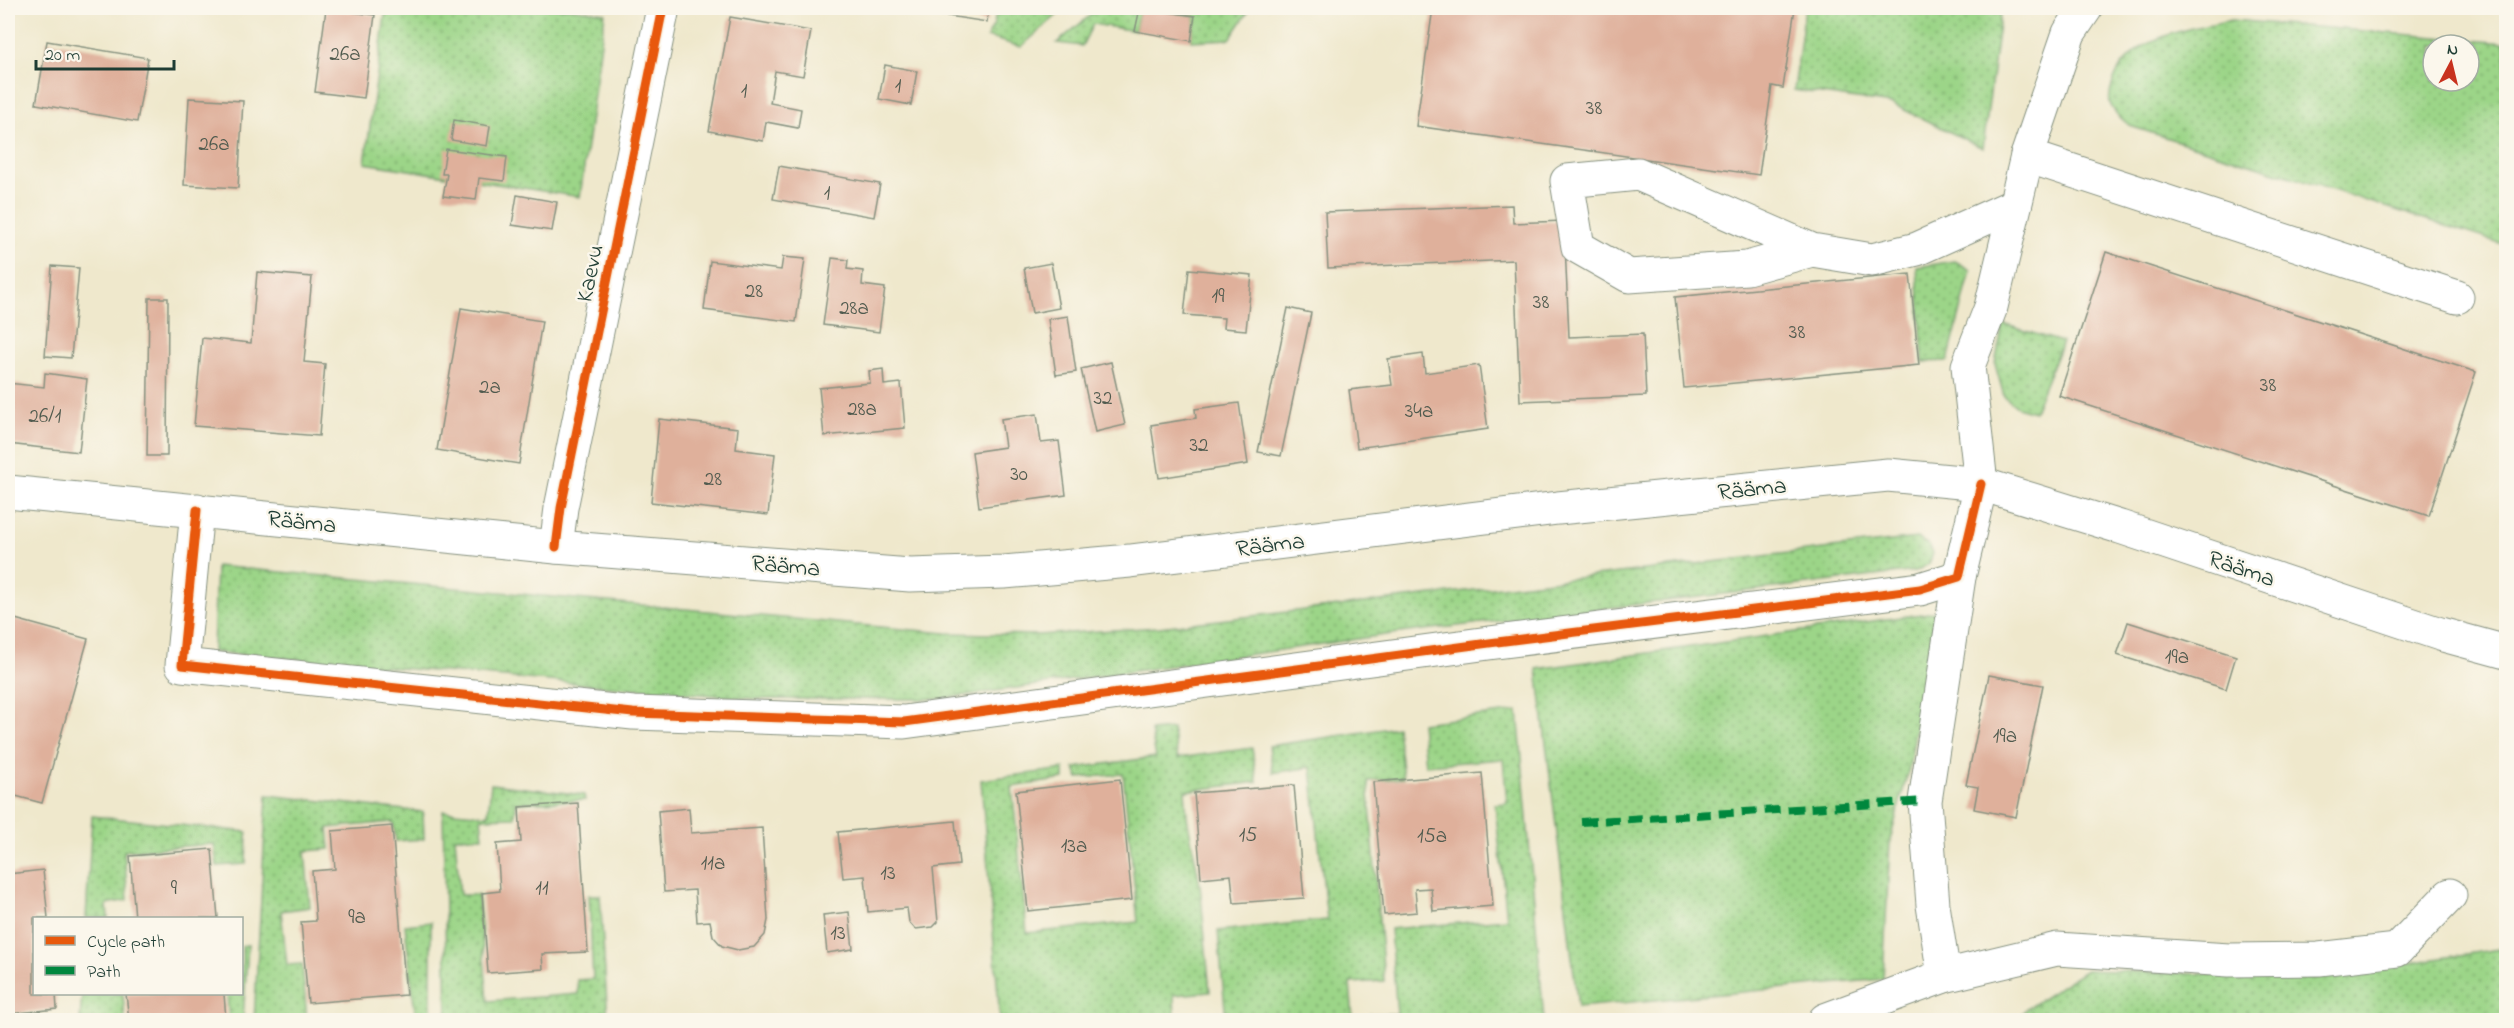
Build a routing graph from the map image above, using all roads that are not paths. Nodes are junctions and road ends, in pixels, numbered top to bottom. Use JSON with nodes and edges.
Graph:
{"nodes":[{"id":1,"x":663,"y":8,"type":"edge"},
{"id":2,"x":2086,"y":8,"type":"edge"},
{"id":3,"x":2027,"y":156,"type":"junction"},
{"id":4,"x":2015,"y":205,"type":"junction"},
{"id":5,"x":1812,"y":250,"type":"junction"},
{"id":6,"x":2457,"y":297,"type":"dead end"},
{"id":7,"x":1981,"y":484,"type":"junction"},
{"id":8,"x":8,"y":492,"type":"edge"},
{"id":9,"x":197,"y":510,"type":"junction"},
{"id":10,"x":556,"y":547,"type":"junction"},
{"id":11,"x":1959,"y":577,"type":"junction"},
{"id":12,"x":2506,"y":652,"type":"edge"},
{"id":13,"x":2450,"y":895,"type":"dead end"},
{"id":14,"x":1944,"y":976,"type":"junction"},
{"id":15,"x":1826,"y":1020,"type":"edge"}],
"edges":[{"from":1,"to":10,"type":"street","name":"Kaevu"},
{"from":2,"to":3,"type":"street"},
{"from":3,"to":4,"type":"street"},
{"from":3,"to":6,"type":"street"},
{"from":4,"to":5,"type":"street"},
{"from":4,"to":7,"type":"street"},
{"from":5,"to":5,"type":"street"},
{"from":7,"to":10,"type":"street","name":"Rääma"},
{"from":7,"to":11,"type":"street"},
{"from":7,"to":12,"type":"street","name":"Rääma"},
{"from":8,"to":9,"type":"street","name":"Rääma"},
{"from":9,"to":10,"type":"street","name":"Rääma"},
{"from":9,"to":11,"type":"street"},
{"from":11,"to":14,"type":"street"},
{"from":13,"to":14,"type":"street"},
{"from":14,"to":15,"type":"street"}]}
